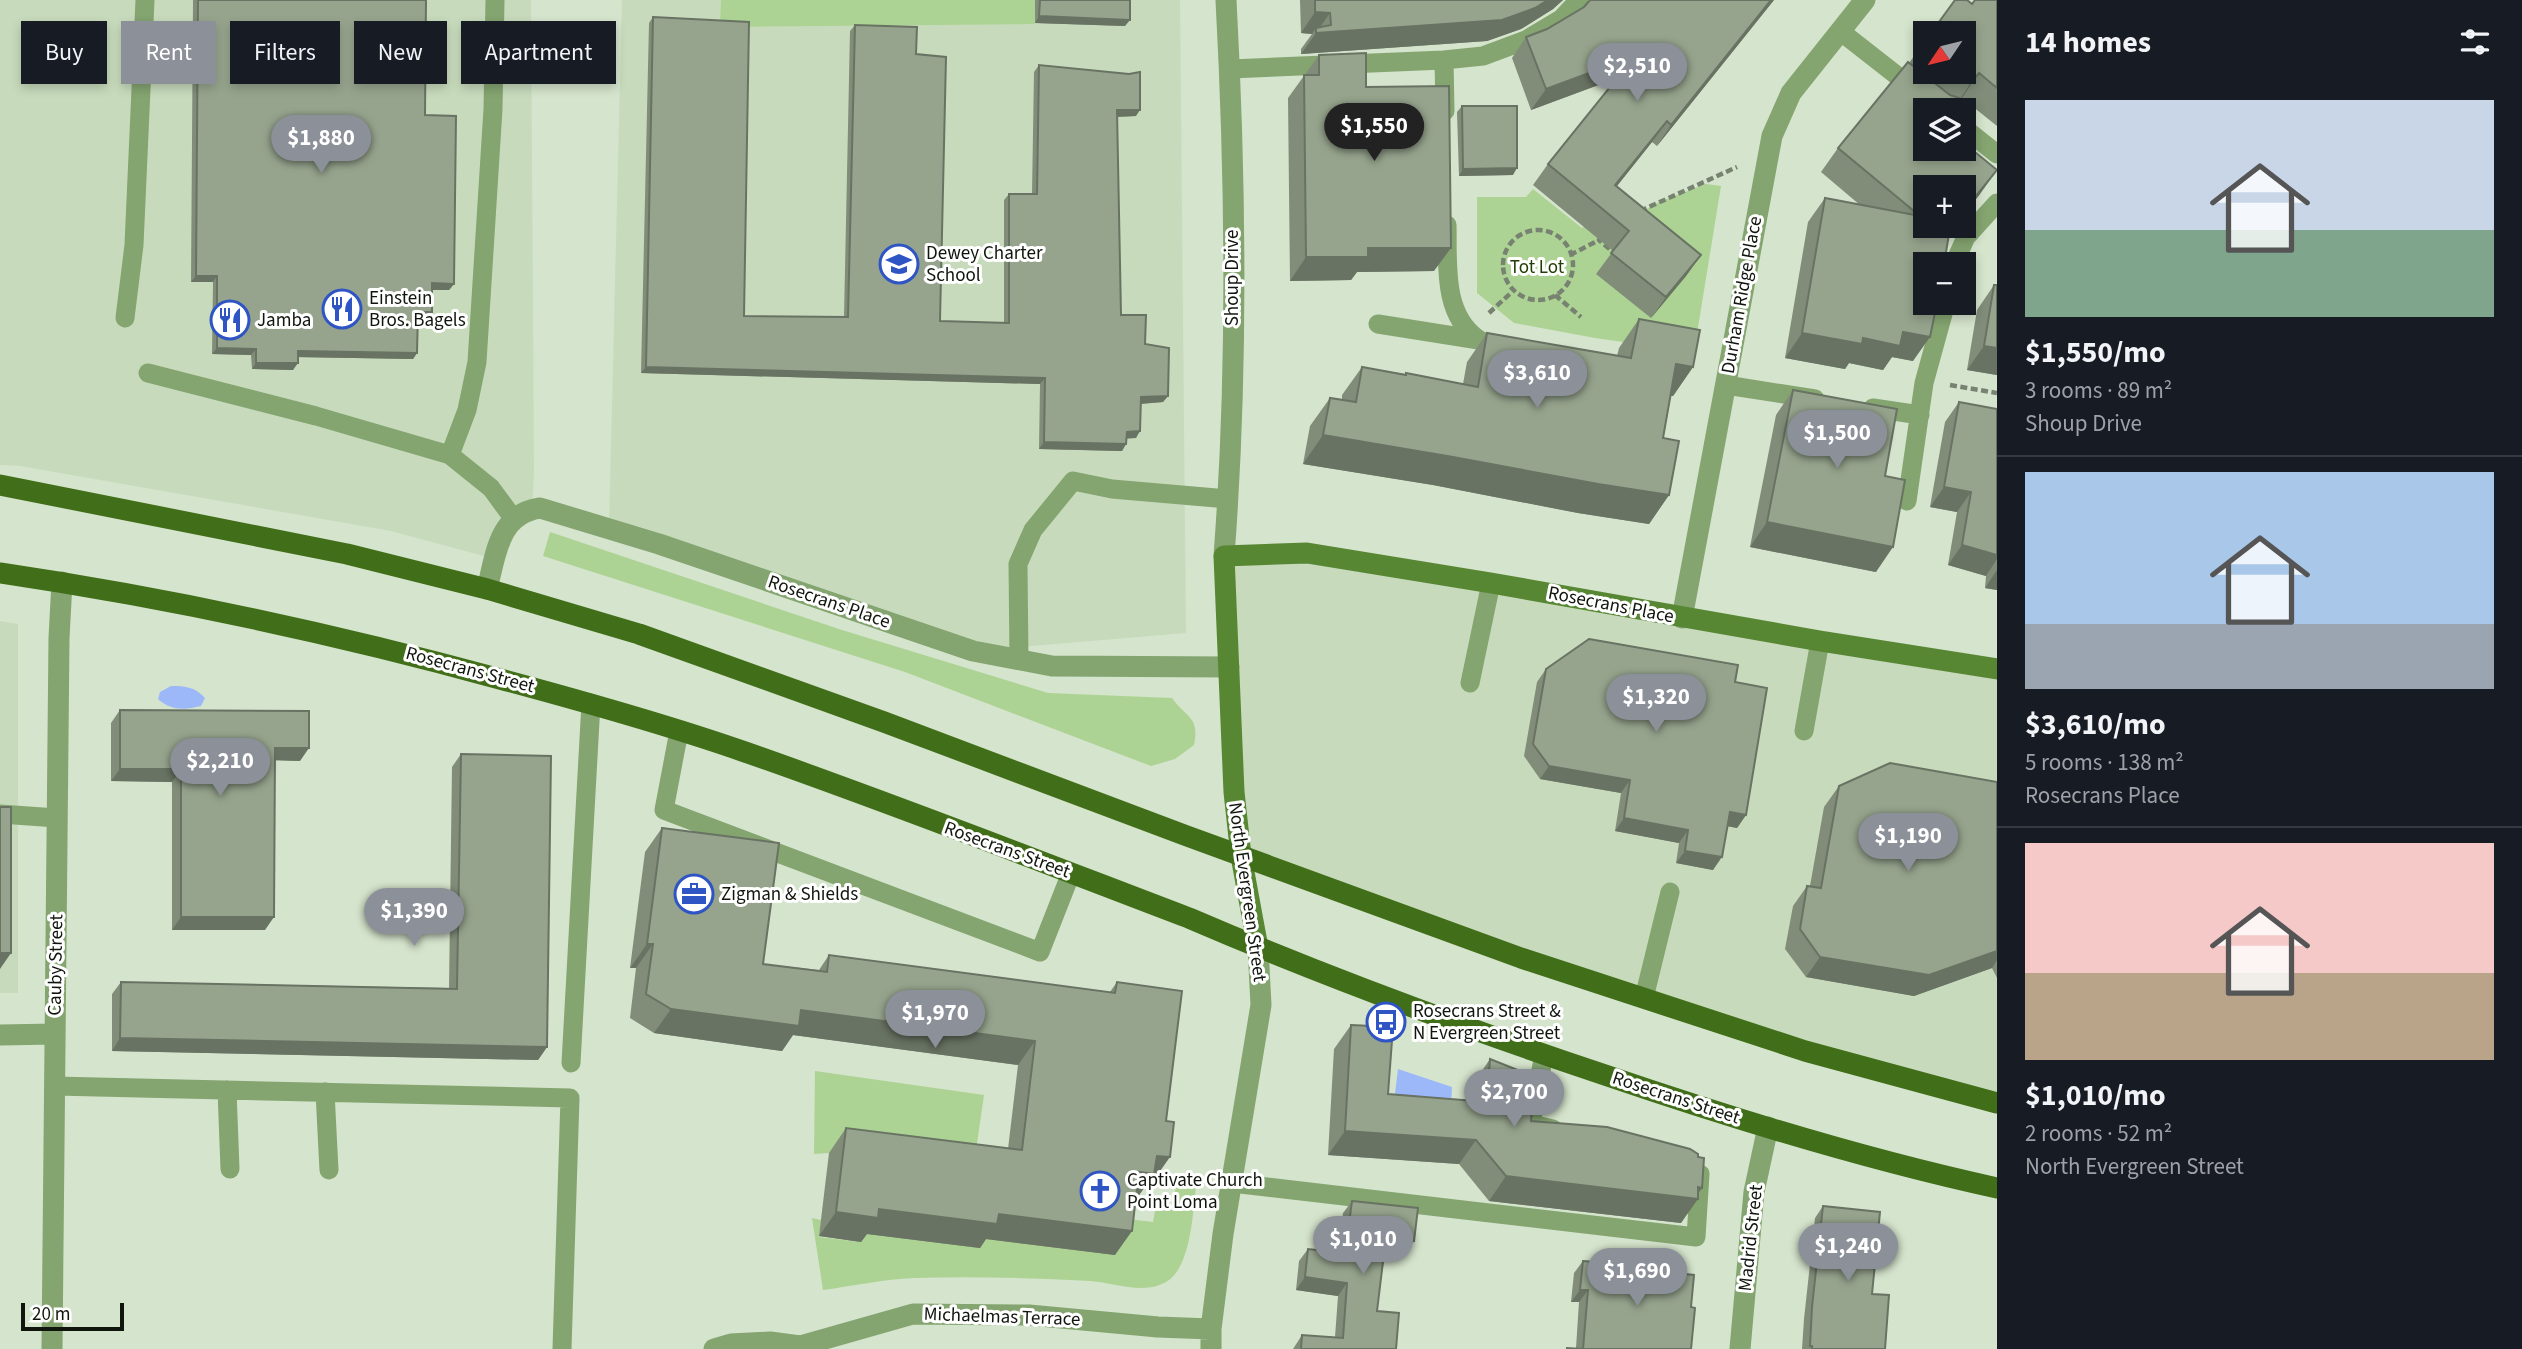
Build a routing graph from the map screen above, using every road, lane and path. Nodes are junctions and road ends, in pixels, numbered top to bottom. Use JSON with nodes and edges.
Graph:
{"nodes":[{"id":1,"x":145,"y":0,"type":"edge"},
{"id":2,"x":495,"y":0,"type":"edge"},
{"id":3,"x":1226,"y":0,"type":"edge"},
{"id":4,"x":1579,"y":0,"type":"edge"},
{"id":5,"x":1865,"y":0,"type":"edge"},
{"id":6,"x":1840,"y":31,"type":"junction"},
{"id":7,"x":1444,"y":60,"type":"junction"},
{"id":8,"x":1230,"y":69,"type":"junction"},
{"id":9,"x":1926,"y":98,"type":"edge"},
{"id":10,"x":1445,"y":125,"type":"edge"},
{"id":11,"x":1976,"y":138,"type":"edge"},
{"id":12,"x":1767,"y":154,"type":"junction"},
{"id":13,"x":1997,"y":155,"type":"edge"},
{"id":14,"x":1447,"y":203,"type":"edge"},
{"id":15,"x":1997,"y":203,"type":"edge"},
{"id":16,"x":1634,"y":213,"type":"edge"},
{"id":17,"x":1607,"y":233,"type":"edge"},
{"id":18,"x":1599,"y":240,"type":"junction"},
{"id":19,"x":1613,"y":252,"type":"edge"},
{"id":20,"x":1959,"y":252,"type":"edge"},
{"id":21,"x":1570,"y":255,"type":"junction"},
{"id":22,"x":1514,"y":290,"type":"junction"},
{"id":23,"x":1555,"y":295,"type":"junction"},
{"id":24,"x":1942,"y":315,"type":"edge"},
{"id":25,"x":1581,"y":317,"type":"dead end"},
{"id":26,"x":125,"y":318,"type":"dead end"},
{"id":27,"x":1378,"y":324,"type":"dead end"},
{"id":28,"x":1475,"y":336,"type":"junction"},
{"id":29,"x":1521,"y":351,"type":"edge"},
{"id":30,"x":148,"y":373,"type":"dead end"},
{"id":31,"x":1925,"y":381,"type":"junction"},
{"id":32,"x":1726,"y":385,"type":"junction"},
{"id":33,"x":1997,"y":393,"type":"edge"},
{"id":34,"x":1829,"y":401,"type":"edge"},
{"id":35,"x":1855,"y":405,"type":"edge"},
{"id":36,"x":1920,"y":415,"type":"junction"},
{"id":37,"x":450,"y":455,"type":"junction"},
{"id":38,"x":0,"y":485,"type":"edge"},
{"id":39,"x":1228,"y":499,"type":"junction"},
{"id":40,"x":1907,"y":501,"type":"edge"},
{"id":41,"x":513,"y":518,"type":"junction"},
{"id":42,"x":1224,"y":556,"type":"junction"},
{"id":43,"x":0,"y":573,"type":"edge"},
{"id":44,"x":62,"y":582,"type":"junction"},
{"id":45,"x":1491,"y":583,"type":"junction"},
{"id":46,"x":487,"y":589,"type":"junction"},
{"id":47,"x":1682,"y":618,"type":"junction"},
{"id":48,"x":1820,"y":642,"type":"junction"},
{"id":49,"x":1019,"y":660,"type":"junction"},
{"id":50,"x":1229,"y":667,"type":"junction"},
{"id":51,"x":1997,"y":669,"type":"edge"},
{"id":52,"x":1470,"y":683,"type":"dead end"},
{"id":53,"x":591,"y":703,"type":"junction"},
{"id":54,"x":679,"y":730,"type":"junction"},
{"id":55,"x":1804,"y":731,"type":"dead end"},
{"id":56,"x":0,"y":814,"type":"edge"},
{"id":57,"x":57,"y":818,"type":"junction"},
{"id":58,"x":1241,"y":856,"type":"junction"},
{"id":59,"x":1071,"y":873,"type":"junction"},
{"id":60,"x":1670,"y":892,"type":"dead end"},
{"id":61,"x":1258,"y":948,"type":"junction"},
{"id":62,"x":1644,"y":998,"type":"junction"},
{"id":63,"x":55,"y":1034,"type":"junction"},
{"id":64,"x":0,"y":1035,"type":"edge"},
{"id":65,"x":1544,"y":1054,"type":"junction"},
{"id":66,"x":571,"y":1063,"type":"dead end"},
{"id":67,"x":55,"y":1086,"type":"junction"},
{"id":68,"x":227,"y":1090,"type":"junction"},
{"id":69,"x":325,"y":1092,"type":"junction"},
{"id":70,"x":1997,"y":1103,"type":"edge"},
{"id":71,"x":1768,"y":1127,"type":"junction"},
{"id":72,"x":1569,"y":1133,"type":"edge"},
{"id":73,"x":1681,"y":1164,"type":"edge"},
{"id":74,"x":230,"y":1169,"type":"dead end"},
{"id":75,"x":329,"y":1170,"type":"dead end"},
{"id":76,"x":1232,"y":1183,"type":"junction"},
{"id":77,"x":1997,"y":1188,"type":"edge"},
{"id":78,"x":1211,"y":1339,"type":"edge"},
{"id":79,"x":800,"y":1347,"type":"edge"},
{"id":80,"x":52,"y":1349,"type":"edge"},
{"id":81,"x":562,"y":1349,"type":"edge"},
{"id":82,"x":714,"y":1349,"type":"edge"},
{"id":83,"x":1740,"y":1349,"type":"edge"}],
"edges":[{"from":1,"to":26,"type":"lane"},
{"from":2,"to":37,"type":"lane"},
{"from":3,"to":8,"type":"street","name":"Shoup Drive"},
{"from":4,"to":7,"type":"lane"},
{"from":5,"to":6,"type":"street","name":"Durham Ridge Place"},
{"from":6,"to":9,"type":"lane"},
{"from":6,"to":12,"type":"street","name":"Durham Ridge Place"},
{"from":7,"to":8,"type":"lane"},
{"from":7,"to":10,"type":"lane"},
{"from":8,"to":39,"type":"street","name":"Shoup Drive"},
{"from":11,"to":13,"type":"lane"},
{"from":12,"to":16,"type":"path"},
{"from":12,"to":32,"type":"street","name":"Durham Ridge Place"},
{"from":14,"to":28,"type":"lane"},
{"from":15,"to":20,"type":"lane"},
{"from":17,"to":18,"type":"path"},
{"from":18,"to":19,"type":"path"},
{"from":18,"to":21,"type":"path"},
{"from":21,"to":22,"type":"path"},
{"from":21,"to":23,"type":"path"},
{"from":22,"to":23,"type":"path"},
{"from":22,"to":28,"type":"path"},
{"from":23,"to":25,"type":"path"},
{"from":24,"to":31,"type":"lane"},
{"from":27,"to":28,"type":"lane"},
{"from":28,"to":29,"type":"lane"},
{"from":30,"to":37,"type":"lane"},
{"from":31,"to":33,"type":"path"},
{"from":31,"to":36,"type":"lane"},
{"from":32,"to":34,"type":"lane"},
{"from":32,"to":47,"type":"street","name":"Durham Ridge Place"},
{"from":35,"to":36,"type":"lane"},
{"from":36,"to":40,"type":"lane"},
{"from":37,"to":41,"type":"lane"},
{"from":38,"to":46,"type":"main road"},
{"from":39,"to":42,"type":"street","name":"Shoup Drive"},
{"from":39,"to":49,"type":"lane"},
{"from":41,"to":46,"type":"street"},
{"from":41,"to":49,"type":"street","name":"Rosecrans Place"},
{"from":42,"to":45,"type":"street","name":"Rosecrans Place"},
{"from":42,"to":50,"type":"street","name":"North Evergreen Street"},
{"from":43,"to":44,"type":"main road","name":"Rosecrans Street"},
{"from":44,"to":53,"type":"main road","name":"Rosecrans Street"},
{"from":44,"to":57,"type":"street","name":"Cauby Street"},
{"from":45,"to":47,"type":"street","name":"Rosecrans Place"},
{"from":45,"to":52,"type":"lane"},
{"from":46,"to":58,"type":"main road"},
{"from":47,"to":48,"type":"street","name":"Rosecrans Place"},
{"from":48,"to":51,"type":"street","name":"Rosecrans Place"},
{"from":48,"to":55,"type":"lane"},
{"from":49,"to":50,"type":"street","name":"Rosecrans Place"},
{"from":50,"to":58,"type":"street","name":"North Evergreen Street"},
{"from":53,"to":54,"type":"main road","name":"Rosecrans Street"},
{"from":53,"to":66,"type":"lane"},
{"from":54,"to":59,"type":"main road","name":"Rosecrans Street"},
{"from":54,"to":59,"type":"lane"},
{"from":56,"to":57,"type":"lane"},
{"from":57,"to":63,"type":"street","name":"Cauby Street"},
{"from":58,"to":61,"type":"street","name":"North Evergreen Street"},
{"from":58,"to":62,"type":"main road"},
{"from":59,"to":61,"type":"main road","name":"Rosecrans Street"},
{"from":60,"to":62,"type":"lane"},
{"from":61,"to":65,"type":"main road","name":"Rosecrans Street"},
{"from":61,"to":76,"type":"street","name":"North Evergreen Street"},
{"from":62,"to":70,"type":"main road"},
{"from":63,"to":64,"type":"street"},
{"from":63,"to":67,"type":"street","name":"Cauby Street"},
{"from":65,"to":71,"type":"main road","name":"Rosecrans Street"},
{"from":65,"to":72,"type":"lane"},
{"from":67,"to":68,"type":"lane"},
{"from":67,"to":80,"type":"street","name":"Cauby Street"},
{"from":68,"to":69,"type":"lane"},
{"from":68,"to":74,"type":"lane"},
{"from":69,"to":75,"type":"lane"},
{"from":69,"to":81,"type":"lane"},
{"from":71,"to":77,"type":"main road","name":"Rosecrans Street"},
{"from":71,"to":83,"type":"street","name":"Madrid Street"},
{"from":73,"to":76,"type":"lane"},
{"from":76,"to":78,"type":"street","name":"North Evergreen Street"},
{"from":78,"to":79,"type":"street","name":"Michaelmas Terrace"},
{"from":79,"to":82,"type":"street","name":"Michaelmas Terrace"}]}
